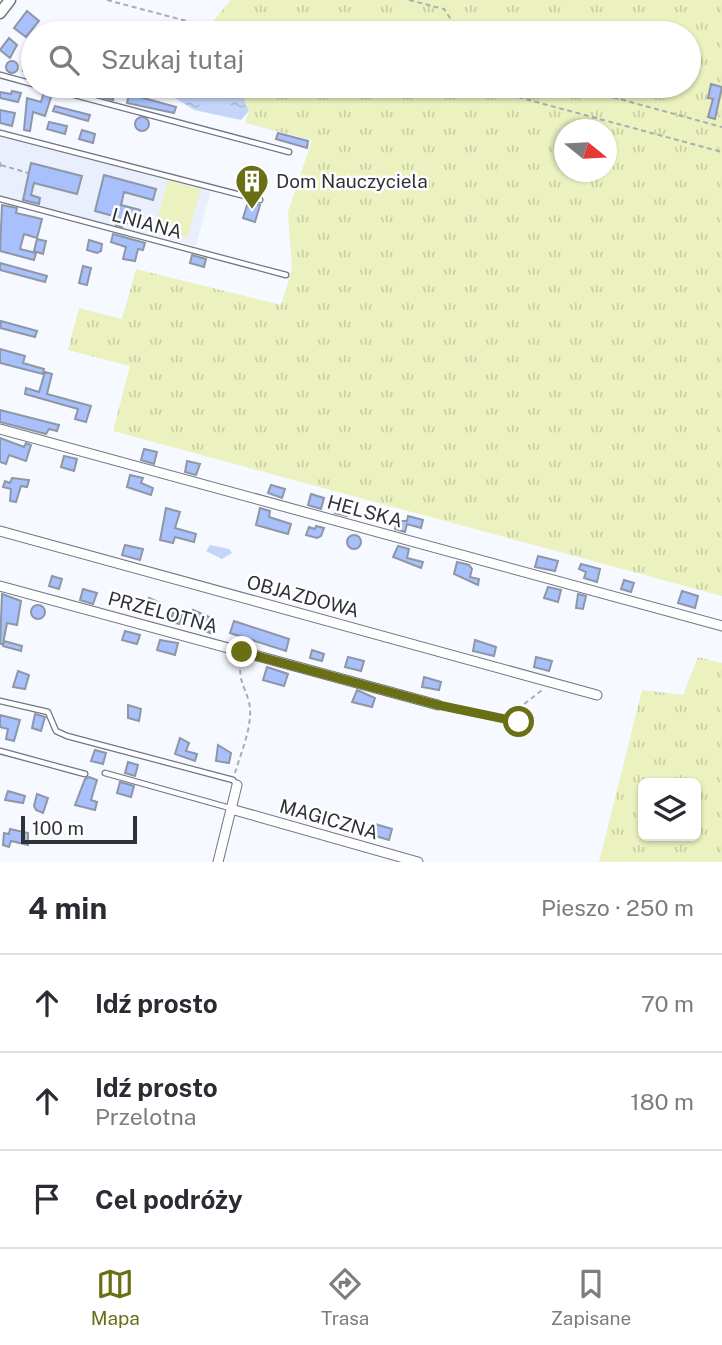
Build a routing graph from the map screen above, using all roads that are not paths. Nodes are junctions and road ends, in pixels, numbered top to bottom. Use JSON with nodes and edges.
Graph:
{"nodes":[{"id":1,"x":10,"y":0,"type":"edge"},
{"id":2,"x":0,"y":13,"type":"edge"},
{"id":3,"x":0,"y":75,"type":"edge"},
{"id":4,"x":21,"y":81,"type":"edge"},
{"id":5,"x":86,"y":98,"type":"edge"},
{"id":6,"x":0,"y":134,"type":"edge"},
{"id":7,"x":289,"y":152,"type":"dead end"},
{"id":8,"x":0,"y":199,"type":"edge"},
{"id":9,"x":260,"y":200,"type":"dead end"},
{"id":10,"x":286,"y":275,"type":"dead end"},
{"id":11,"x":0,"y":429,"type":"edge"},
{"id":12,"x":0,"y":531,"type":"edge"},
{"id":13,"x":0,"y":586,"type":"edge"},
{"id":14,"x":722,"y":626,"type":"edge"},
{"id":15,"x":597,"y":695,"type":"dead end"},
{"id":16,"x":0,"y":701,"type":"edge"},
{"id":17,"x":438,"y":705,"type":"road end"},
{"id":18,"x":0,"y":751,"type":"edge"},
{"id":19,"x":105,"y":773,"type":"dead end"},
{"id":20,"x":85,"y":774,"type":"dead end"},
{"id":21,"x":235,"y":782,"type":"joint"},
{"id":22,"x":231,"y":809,"type":"junction"},
{"id":23,"x":218,"y":862,"type":"edge"},
{"id":24,"x":418,"y":862,"type":"edge"}],
"edges":[{"from":1,"to":2,"type":"street"},
{"from":3,"to":4,"type":"lane"},
{"from":5,"to":7,"type":"lane"},
{"from":6,"to":9,"type":"lane"},
{"from":8,"to":10,"type":"lane","name":"LNIANA"},
{"from":11,"to":14,"type":"street","name":"HELSKA"},
{"from":12,"to":15,"type":"street","name":"OBJAZDOWA"},
{"from":13,"to":17,"type":"street","name":"PRZELOTNA"},
{"from":16,"to":21,"type":"lane"},
{"from":18,"to":20,"type":"lane"},
{"from":19,"to":22,"type":"lane"},
{"from":21,"to":22,"type":"street"},
{"from":22,"to":23,"type":"street"},
{"from":22,"to":24,"type":"street","name":"MAGICZNA"}]}
